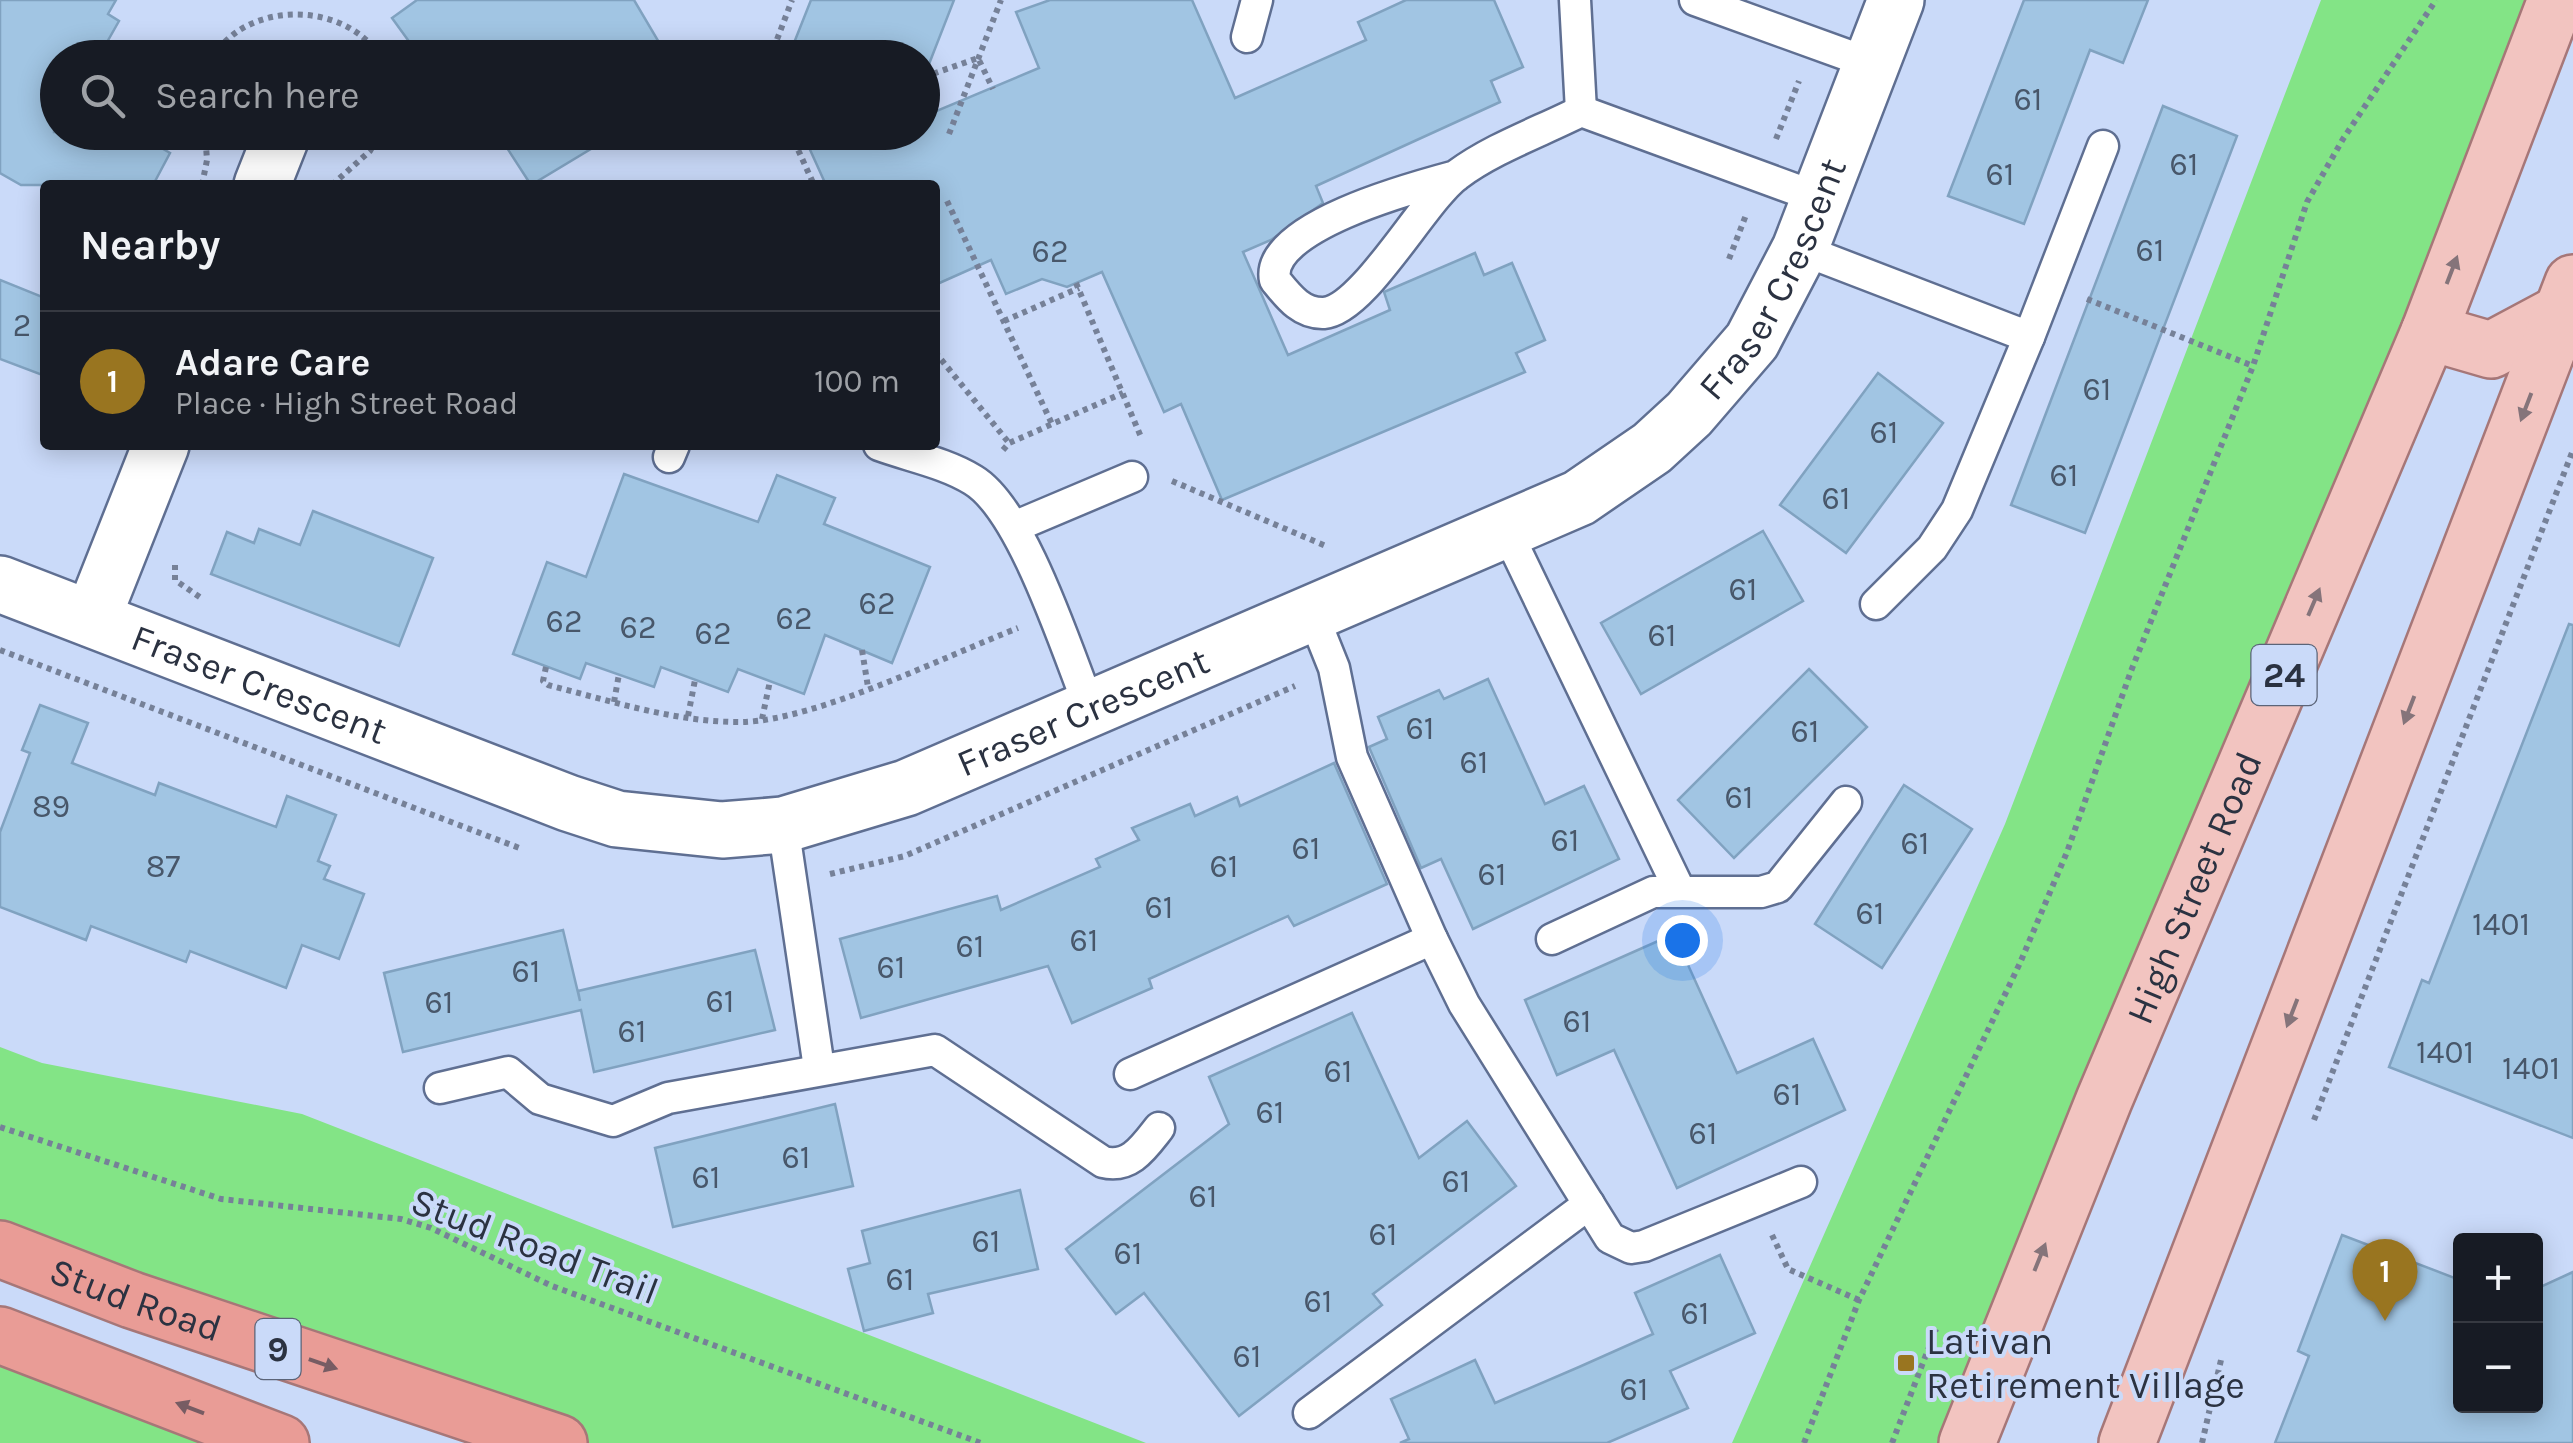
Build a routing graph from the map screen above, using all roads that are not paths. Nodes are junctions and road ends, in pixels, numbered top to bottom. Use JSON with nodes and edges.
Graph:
{"nodes":[{"id":1,"x":1258,"y":0,"type":"edge"},
{"id":2,"x":1576,"y":0,"type":"edge"},
{"id":3,"x":1695,"y":0,"type":"edge"},
{"id":4,"x":1896,"y":0,"type":"edge"},
{"id":5,"x":2556,"y":0,"type":"edge"},
{"id":6,"x":1247,"y":37,"type":"dead end"},
{"id":7,"x":1872,"y":64,"type":"junction"},
{"id":8,"x":1582,"y":111,"type":"junction"},
{"id":9,"x":2103,"y":146,"type":"dead end"},
{"id":10,"x":276,"y":150,"type":"edge"},
{"id":11,"x":1456,"y":176,"type":"junction"},
{"id":12,"x":264,"y":180,"type":"edge"},
{"id":13,"x":1819,"y":198,"type":"junction"},
{"id":14,"x":1800,"y":250,"type":"junction"},
{"id":15,"x":2567,"y":298,"type":"edge"},
{"id":16,"x":2428,"y":332,"type":"junction"},
{"id":17,"x":2028,"y":337,"type":"junction"},
{"id":18,"x":159,"y":450,"type":"edge"},
{"id":19,"x":892,"y":450,"type":"edge"},
{"id":20,"x":1145,"y":476,"type":"road end"},
{"id":21,"x":1014,"y":527,"type":"junction"},
{"id":22,"x":1506,"y":530,"type":"junction"},
{"id":23,"x":0,"y":584,"type":"edge"},
{"id":24,"x":1876,"y":604,"type":"dead end"},
{"id":25,"x":1312,"y":613,"type":"junction"},
{"id":26,"x":92,"y":619,"type":"junction"},
{"id":27,"x":1091,"y":711,"type":"junction"},
{"id":28,"x":1846,"y":802,"type":"dead end"},
{"id":29,"x":783,"y":825,"type":"junction"},
{"id":30,"x":1679,"y":889,"type":"junction"},
{"id":31,"x":1552,"y":939,"type":"dead end"},
{"id":32,"x":1432,"y":940,"type":"junction"},
{"id":33,"x":819,"y":1068,"type":"junction"},
{"id":34,"x":1130,"y":1074,"type":"dead end"},
{"id":35,"x":440,"y":1088,"type":"dead end"},
{"id":36,"x":1159,"y":1128,"type":"dead end"},
{"id":37,"x":1801,"y":1182,"type":"dead end"},
{"id":38,"x":1589,"y":1204,"type":"junction"},
{"id":39,"x":0,"y":1249,"type":"edge"},
{"id":40,"x":0,"y":1335,"type":"edge"},
{"id":41,"x":1309,"y":1413,"type":"dead end"},
{"id":42,"x":281,"y":1443,"type":"edge"},
{"id":43,"x":559,"y":1443,"type":"edge"},
{"id":44,"x":1967,"y":1443,"type":"edge"},
{"id":45,"x":2127,"y":1443,"type":"edge"}],
"edges":[{"from":1,"to":6,"type":"lane"},
{"from":2,"to":8,"type":"lane"},
{"from":3,"to":7,"type":"lane"},
{"from":4,"to":7,"type":"street","name":"Fraser Crescent"},
{"from":16,"to":5,"type":"main road","name":"High Street Road","number":"24","one_way":true},
{"from":7,"to":13,"type":"street","name":"Fraser Crescent"},
{"from":8,"to":11,"type":"lane"},
{"from":8,"to":13,"type":"lane"},
{"from":9,"to":17,"type":"lane"},
{"from":10,"to":12,"type":"street"},
{"from":11,"to":11,"type":"lane"},
{"from":13,"to":14,"type":"street","name":"Fraser Crescent"},
{"from":14,"to":17,"type":"lane"},
{"from":14,"to":22,"type":"street","name":"Fraser Crescent"},
{"from":15,"to":16,"type":"main road"},
{"from":15,"to":45,"type":"main road","one_way":true},
{"from":44,"to":16,"type":"main road","name":"High Street Road","number":"24","one_way":true},
{"from":17,"to":24,"type":"lane"},
{"from":18,"to":26,"type":"street"},
{"from":19,"to":21,"type":"lane"},
{"from":20,"to":21,"type":"lane"},
{"from":21,"to":27,"type":"lane"},
{"from":22,"to":25,"type":"street","name":"Fraser Crescent"},
{"from":22,"to":30,"type":"lane"},
{"from":23,"to":26,"type":"street","name":"Fraser Crescent"},
{"from":25,"to":27,"type":"street","name":"Fraser Crescent"},
{"from":25,"to":32,"type":"lane"},
{"from":26,"to":29,"type":"street","name":"Fraser Crescent"},
{"from":27,"to":29,"type":"street","name":"Fraser Crescent"},
{"from":28,"to":30,"type":"lane"},
{"from":29,"to":33,"type":"lane"},
{"from":30,"to":31,"type":"lane"},
{"from":32,"to":34,"type":"lane"},
{"from":32,"to":38,"type":"lane"},
{"from":33,"to":35,"type":"lane"},
{"from":33,"to":36,"type":"lane"},
{"from":37,"to":38,"type":"lane"},
{"from":38,"to":41,"type":"lane"},
{"from":39,"to":43,"type":"highway","name":"Stud Road","number":"9","one_way":true},
{"from":42,"to":40,"type":"highway","number":"9","one_way":true}]}
